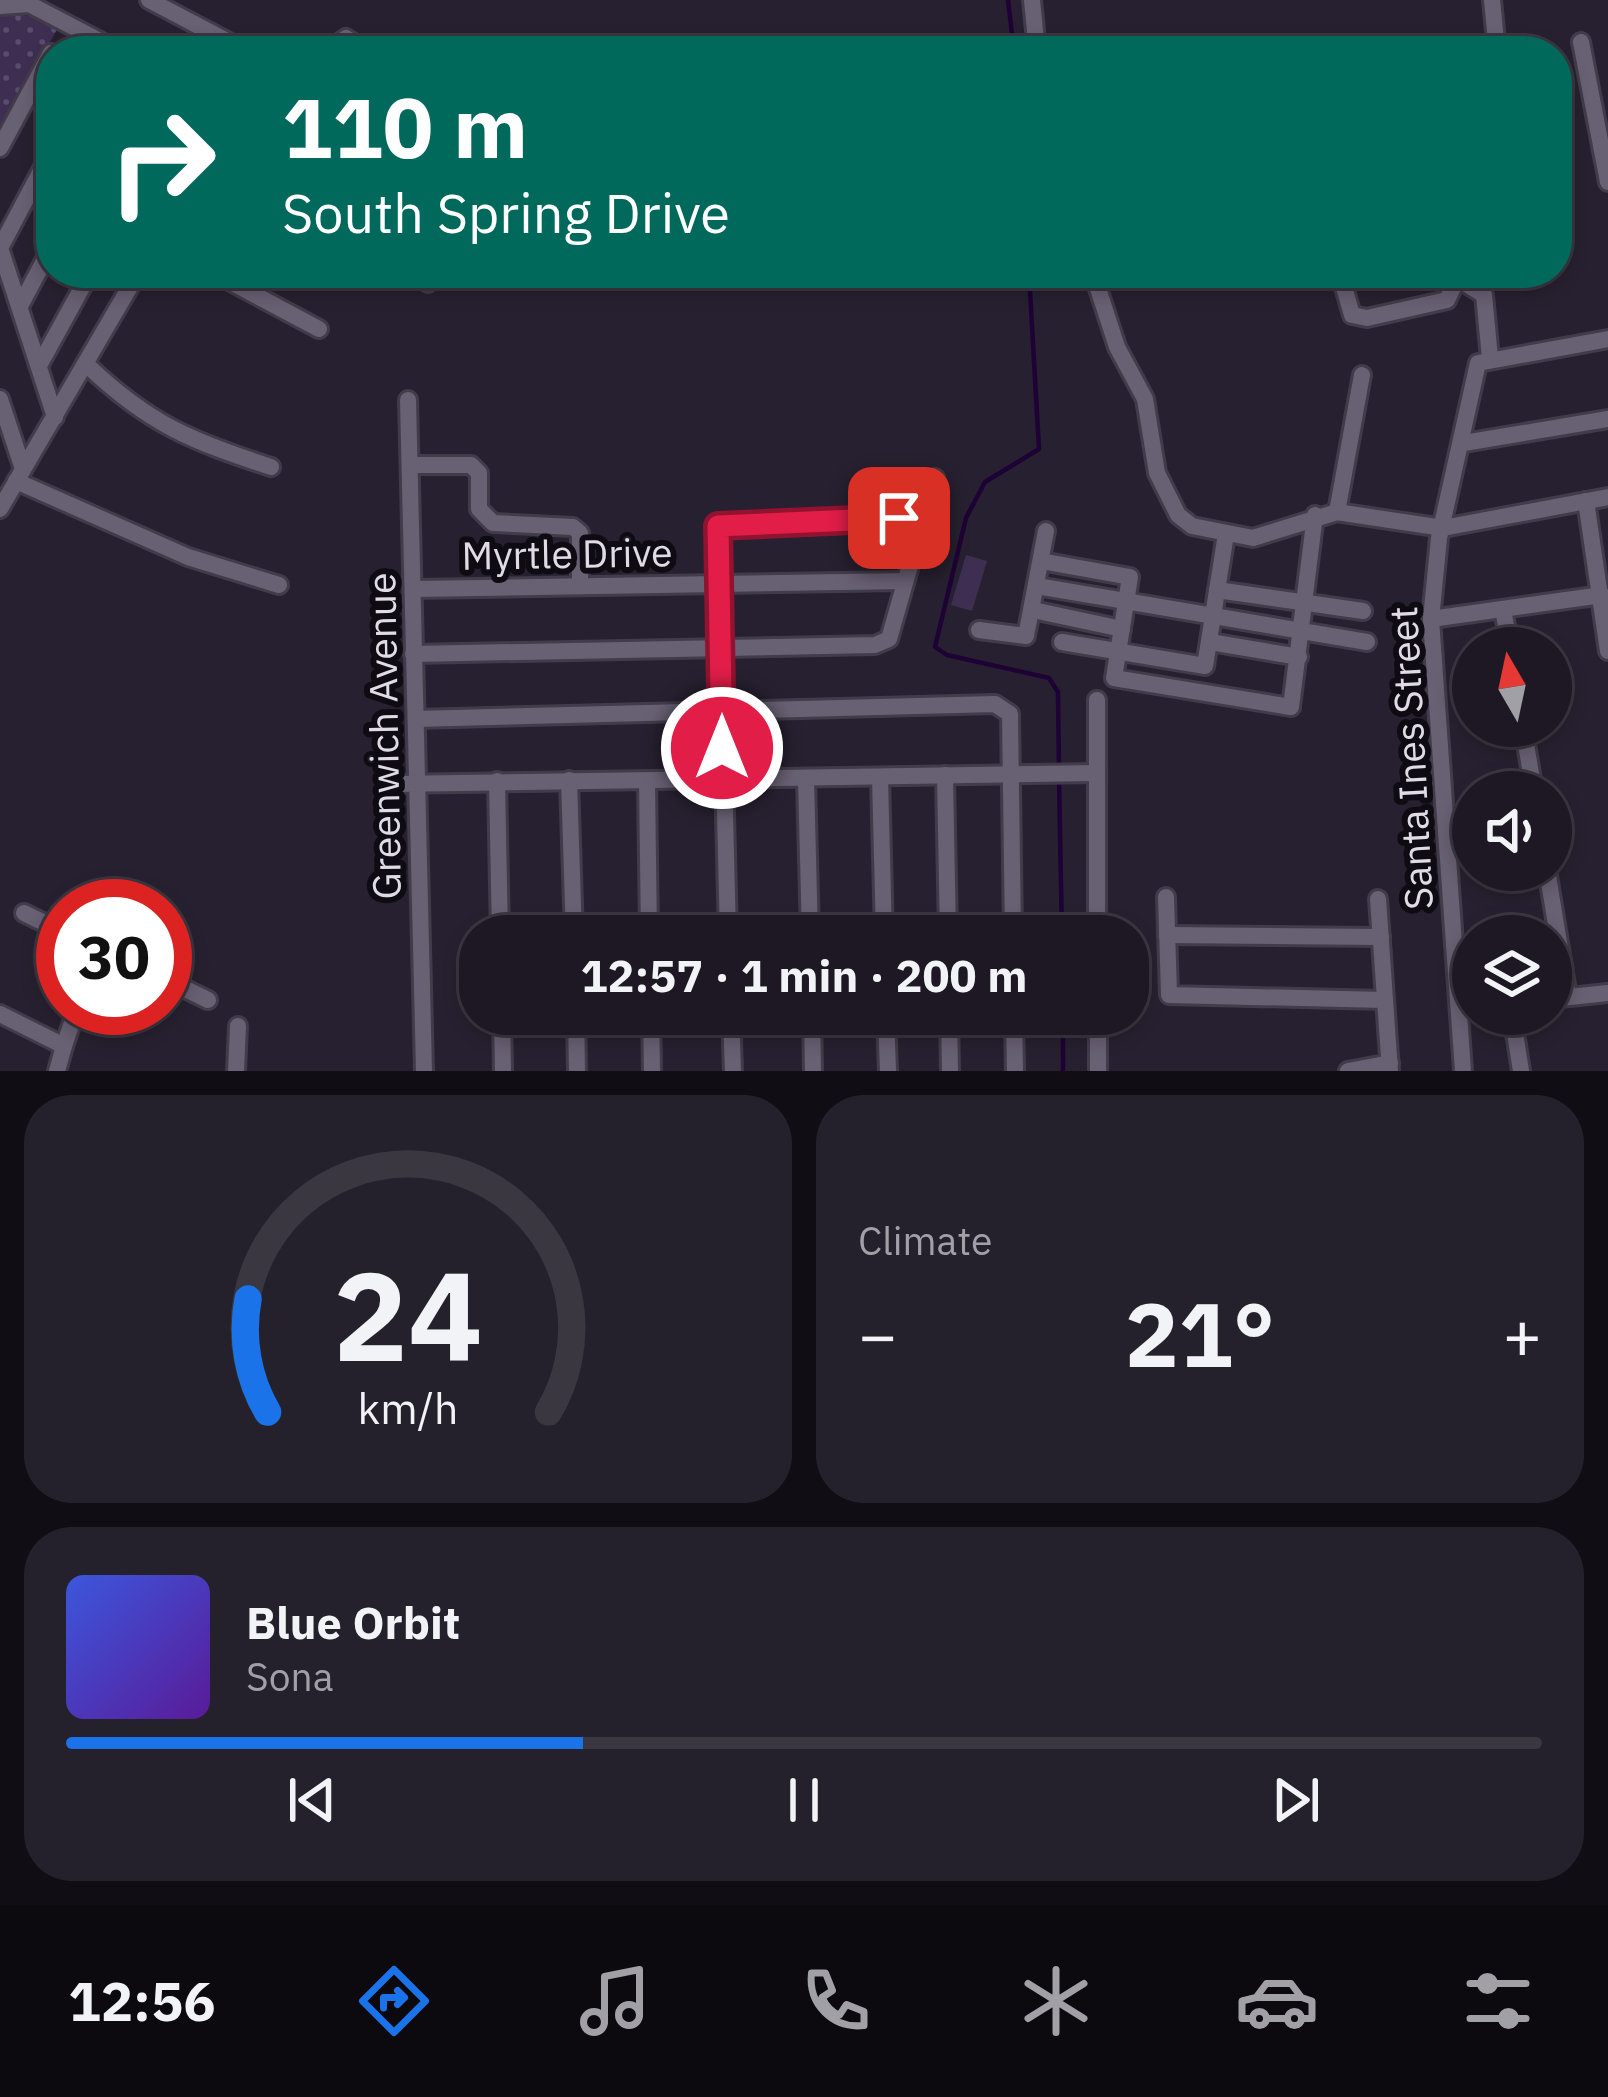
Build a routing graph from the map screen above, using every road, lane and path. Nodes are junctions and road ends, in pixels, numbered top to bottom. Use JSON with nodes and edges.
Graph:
{"nodes":[{"id":1,"x":149,"y":0,"type":"edge"},
{"id":2,"x":1032,"y":0,"type":"edge"},
{"id":3,"x":1492,"y":0,"type":"edge"},
{"id":4,"x":0,"y":6,"type":"edge"},
{"id":5,"x":67,"y":24,"type":"junction"},
{"id":6,"x":61,"y":36,"type":"edge"},
{"id":7,"x":88,"y":36,"type":"edge"},
{"id":8,"x":217,"y":36,"type":"edge"},
{"id":9,"x":1036,"y":36,"type":"edge"},
{"id":10,"x":1496,"y":36,"type":"edge"},
{"id":11,"x":1581,"y":42,"type":"dead end"},
{"id":12,"x":36,"y":82,"type":"edge"},
{"id":13,"x":1604,"y":142,"type":"edge"},
{"id":14,"x":0,"y":148,"type":"edge"},
{"id":15,"x":36,"y":180,"type":"edge"},
{"id":16,"x":1608,"y":182,"type":"edge"},
{"id":17,"x":0,"y":248,"type":"edge"},
{"id":18,"x":36,"y":276,"type":"edge"},
{"id":19,"x":82,"y":288,"type":"edge"},
{"id":20,"x":130,"y":288,"type":"edge"},
{"id":21,"x":242,"y":288,"type":"edge"},
{"id":22,"x":1098,"y":288,"type":"edge"},
{"id":23,"x":1344,"y":288,"type":"edge"},
{"id":24,"x":1454,"y":288,"type":"edge"},
{"id":25,"x":1472,"y":288,"type":"edge"},
{"id":26,"x":20,"y":306,"type":"junction"},
{"id":27,"x":320,"y":329,"type":"dead end"},
{"id":28,"x":1608,"y":339,"type":"edge"},
{"id":29,"x":1490,"y":358,"type":"junction"},
{"id":30,"x":40,"y":364,"type":"junction"},
{"id":31,"x":87,"y":364,"type":"junction"},
{"id":32,"x":1362,"y":375,"type":"dead end"},
{"id":33,"x":0,"y":399,"type":"edge"},
{"id":34,"x":408,"y":400,"type":"dead end"},
{"id":35,"x":55,"y":417,"type":"junction"},
{"id":36,"x":1608,"y":419,"type":"edge"},
{"id":37,"x":1464,"y":443,"type":"junction"},
{"id":38,"x":412,"y":465,"type":"junction"},
{"id":39,"x":271,"y":467,"type":"dead end"},
{"id":40,"x":20,"y":475,"type":"junction"},
{"id":41,"x":878,"y":478,"type":"dead end"},
{"id":42,"x":935,"y":478,"type":"dead end"},
{"id":43,"x":1608,"y":497,"type":"edge"},
{"id":44,"x":1586,"y":501,"type":"junction"},
{"id":45,"x":0,"y":509,"type":"edge"},
{"id":46,"x":1336,"y":512,"type":"junction"},
{"id":47,"x":1315,"y":515,"type":"junction"},
{"id":48,"x":924,"y":516,"type":"junction"},
{"id":49,"x":875,"y":519,"type":"junction"},
{"id":50,"x":1443,"y":528,"type":"junction"},
{"id":51,"x":1046,"y":531,"type":"dead end"},
{"id":52,"x":1226,"y":534,"type":"junction"},
{"id":53,"x":1041,"y":561,"type":"junction"},
{"id":54,"x":905,"y":581,"type":"junction"},
{"id":55,"x":279,"y":585,"type":"dead end"},
{"id":56,"x":580,"y":586,"type":"junction"},
{"id":57,"x":721,"y":586,"type":"junction"},
{"id":58,"x":1036,"y":586,"type":"junction"},
{"id":59,"x":414,"y":589,"type":"junction"},
{"id":60,"x":1217,"y":590,"type":"junction"},
{"id":61,"x":1602,"y":595,"type":"junction"},
{"id":62,"x":1127,"y":601,"type":"junction"},
{"id":63,"x":1305,"y":602,"type":"junction"},
{"id":64,"x":1503,"y":609,"type":"junction"},
{"id":65,"x":1033,"y":610,"type":"junction"},
{"id":66,"x":1363,"y":611,"type":"dead end"},
{"id":67,"x":1214,"y":616,"type":"junction"},
{"id":68,"x":1431,"y":619,"type":"junction"},
{"id":69,"x":1506,"y":627,"type":"edge"},
{"id":70,"x":1122,"y":629,"type":"junction"},
{"id":71,"x":1302,"y":629,"type":"junction"},
{"id":72,"x":979,"y":631,"type":"dead end"},
{"id":73,"x":1210,"y":642,"type":"junction"},
{"id":74,"x":1367,"y":642,"type":"dead end"},
{"id":75,"x":1062,"y":643,"type":"dead end"},
{"id":76,"x":722,"y":649,"type":"junction"},
{"id":77,"x":1608,"y":651,"type":"edge"},
{"id":78,"x":1118,"y":652,"type":"junction"},
{"id":79,"x":413,"y":654,"type":"junction"},
{"id":80,"x":1299,"y":657,"type":"junction"},
{"id":81,"x":1096,"y":700,"type":"dead end"},
{"id":82,"x":722,"y":714,"type":"junction"},
{"id":83,"x":416,"y":719,"type":"junction"},
{"id":84,"x":1011,"y":773,"type":"junction"},
{"id":85,"x":1096,"y":773,"type":"junction"},
{"id":86,"x":945,"y":775,"type":"junction"},
{"id":87,"x":880,"y":777,"type":"junction"},
{"id":88,"x":806,"y":779,"type":"junction"},
{"id":89,"x":569,"y":780,"type":"junction"},
{"id":90,"x":497,"y":781,"type":"junction"},
{"id":91,"x":647,"y":781,"type":"junction"},
{"id":92,"x":722,"y":782,"type":"junction"},
{"id":93,"x":393,"y":784,"type":"dead end"},
{"id":94,"x":418,"y":784,"type":"junction"},
{"id":95,"x":1166,"y":897,"type":"dead end"},
{"id":96,"x":1378,"y":899,"type":"dead end"},
{"id":97,"x":24,"y":913,"type":"dead end"},
{"id":98,"x":500,"y":915,"type":"edge"},
{"id":99,"x":573,"y":915,"type":"edge"},
{"id":100,"x":650,"y":915,"type":"edge"},
{"id":101,"x":727,"y":915,"type":"edge"},
{"id":102,"x":809,"y":915,"type":"edge"},
{"id":103,"x":883,"y":915,"type":"edge"},
{"id":104,"x":948,"y":915,"type":"edge"},
{"id":105,"x":1013,"y":915,"type":"edge"},
{"id":106,"x":1097,"y":915,"type":"edge"},
{"id":107,"x":1458,"y":915,"type":"edge"},
{"id":108,"x":36,"y":919,"type":"edge"},
{"id":109,"x":1167,"y":935,"type":"junction"},
{"id":110,"x":1381,"y":937,"type":"junction"},
{"id":111,"x":192,"y":992,"type":"edge"},
{"id":112,"x":1608,"y":993,"type":"edge"},
{"id":113,"x":1572,"y":997,"type":"edge"},
{"id":114,"x":208,"y":1000,"type":"dead end"},
{"id":115,"x":1385,"y":1000,"type":"junction"},
{"id":116,"x":0,"y":1014,"type":"edge"},
{"id":117,"x":238,"y":1026,"type":"dead end"},
{"id":118,"x":68,"y":1035,"type":"edge"},
{"id":119,"x":502,"y":1035,"type":"edge"},
{"id":120,"x":577,"y":1035,"type":"edge"},
{"id":121,"x":651,"y":1035,"type":"edge"},
{"id":122,"x":731,"y":1035,"type":"edge"},
{"id":123,"x":813,"y":1035,"type":"edge"},
{"id":124,"x":887,"y":1035,"type":"edge"},
{"id":125,"x":949,"y":1035,"type":"edge"},
{"id":126,"x":1014,"y":1035,"type":"edge"},
{"id":127,"x":1098,"y":1035,"type":"edge"},
{"id":128,"x":1464,"y":1035,"type":"edge"},
{"id":129,"x":1515,"y":1035,"type":"edge"},
{"id":130,"x":64,"y":1046,"type":"junction"},
{"id":131,"x":1390,"y":1067,"type":"edge"},
{"id":132,"x":57,"y":1071,"type":"edge"},
{"id":133,"x":236,"y":1071,"type":"edge"},
{"id":134,"x":424,"y":1071,"type":"edge"},
{"id":135,"x":503,"y":1071,"type":"edge"},
{"id":136,"x":578,"y":1071,"type":"edge"},
{"id":137,"x":652,"y":1071,"type":"edge"},
{"id":138,"x":733,"y":1071,"type":"edge"},
{"id":139,"x":814,"y":1071,"type":"edge"},
{"id":140,"x":888,"y":1071,"type":"edge"},
{"id":141,"x":950,"y":1071,"type":"edge"},
{"id":142,"x":1015,"y":1071,"type":"edge"},
{"id":143,"x":1098,"y":1071,"type":"edge"},
{"id":144,"x":1348,"y":1071,"type":"edge"},
{"id":145,"x":1462,"y":1071,"type":"edge"},
{"id":146,"x":1521,"y":1071,"type":"edge"}],
"edges":[{"from":1,"to":8,"type":"street"},
{"from":2,"to":9,"type":"street"},
{"from":3,"to":10,"type":"street"},
{"from":4,"to":5,"type":"street"},
{"from":5,"to":6,"type":"street"},
{"from":5,"to":7,"type":"street"},
{"from":11,"to":13,"type":"street"},
{"from":12,"to":14,"type":"street"},
{"from":13,"to":16,"type":"street"},
{"from":15,"to":17,"type":"street"},
{"from":17,"to":26,"type":"street"},
{"from":18,"to":26,"type":"street"},
{"from":19,"to":30,"type":"street"},
{"from":20,"to":31,"type":"street"},
{"from":21,"to":27,"type":"street"},
{"from":22,"to":52,"type":"street"},
{"from":23,"to":24,"type":"street"},
{"from":25,"to":29,"type":"street"},
{"from":26,"to":30,"type":"street"},
{"from":28,"to":29,"type":"street"},
{"from":29,"to":37,"type":"street","name":"Santa Ines Street"},
{"from":30,"to":35,"type":"street"},
{"from":31,"to":35,"type":"street"},
{"from":31,"to":39,"type":"street"},
{"from":32,"to":46,"type":"street"},
{"from":33,"to":40,"type":"street"},
{"from":34,"to":38,"type":"street","name":"Greenwich Avenue"},
{"from":35,"to":40,"type":"street"},
{"from":36,"to":37,"type":"street"},
{"from":37,"to":50,"type":"street","name":"Santa Ines Street"},
{"from":38,"to":56,"type":"street"},
{"from":38,"to":59,"type":"street","name":"Greenwich Avenue"},
{"from":40,"to":45,"type":"street"},
{"from":40,"to":55,"type":"street"},
{"from":41,"to":49,"type":"street"},
{"from":42,"to":48,"type":"street"},
{"from":43,"to":44,"type":"street"},
{"from":44,"to":50,"type":"street"},
{"from":44,"to":61,"type":"street"},
{"from":46,"to":47,"type":"street"},
{"from":46,"to":50,"type":"street"},
{"from":47,"to":52,"type":"street"},
{"from":47,"to":63,"type":"street"},
{"from":48,"to":49,"type":"street"},
{"from":48,"to":54,"type":"street"},
{"from":49,"to":57,"type":"street"},
{"from":50,"to":68,"type":"street","name":"Santa Ines Street"},
{"from":51,"to":53,"type":"street"},
{"from":52,"to":60,"type":"street"},
{"from":53,"to":58,"type":"street"},
{"from":53,"to":62,"type":"street"},
{"from":54,"to":57,"type":"street","name":"Myrtle Drive"},
{"from":54,"to":76,"type":"street"},
{"from":56,"to":57,"type":"street","name":"Myrtle Drive"},
{"from":56,"to":59,"type":"street","name":"Myrtle Drive"},
{"from":57,"to":76,"type":"street"},
{"from":58,"to":62,"type":"street"},
{"from":58,"to":65,"type":"street"},
{"from":59,"to":79,"type":"street","name":"Greenwich Avenue"},
{"from":60,"to":63,"type":"street"},
{"from":60,"to":67,"type":"street"},
{"from":61,"to":64,"type":"street"},
{"from":61,"to":77,"type":"street"},
{"from":62,"to":67,"type":"street"},
{"from":62,"to":70,"type":"street"},
{"from":63,"to":66,"type":"street"},
{"from":63,"to":71,"type":"street"},
{"from":64,"to":68,"type":"street"},
{"from":64,"to":69,"type":"street"},
{"from":65,"to":70,"type":"street"},
{"from":65,"to":72,"type":"street"},
{"from":67,"to":71,"type":"street"},
{"from":67,"to":73,"type":"street"},
{"from":68,"to":107,"type":"street","name":"Santa Ines Street"},
{"from":70,"to":78,"type":"street"},
{"from":71,"to":74,"type":"street"},
{"from":71,"to":80,"type":"street"},
{"from":73,"to":78,"type":"street"},
{"from":73,"to":80,"type":"street"},
{"from":75,"to":78,"type":"street"},
{"from":76,"to":79,"type":"street"},
{"from":76,"to":82,"type":"street"},
{"from":78,"to":80,"type":"street"},
{"from":79,"to":83,"type":"street","name":"Greenwich Avenue"},
{"from":81,"to":85,"type":"street"},
{"from":82,"to":83,"type":"street"},
{"from":82,"to":84,"type":"street"},
{"from":82,"to":92,"type":"street"},
{"from":83,"to":94,"type":"street","name":"Greenwich Avenue"},
{"from":84,"to":85,"type":"street"},
{"from":84,"to":86,"type":"street"},
{"from":84,"to":105,"type":"street"},
{"from":85,"to":106,"type":"street"},
{"from":86,"to":87,"type":"street"},
{"from":86,"to":104,"type":"street"},
{"from":87,"to":88,"type":"street"},
{"from":87,"to":103,"type":"street"},
{"from":88,"to":92,"type":"street"},
{"from":88,"to":102,"type":"street"},
{"from":89,"to":90,"type":"street"},
{"from":89,"to":91,"type":"street"},
{"from":89,"to":99,"type":"street"},
{"from":90,"to":94,"type":"street"},
{"from":90,"to":98,"type":"street"},
{"from":91,"to":92,"type":"street"},
{"from":91,"to":100,"type":"street"},
{"from":92,"to":101,"type":"street"},
{"from":93,"to":94,"type":"street"},
{"from":94,"to":134,"type":"street","name":"Greenwich Avenue"},
{"from":95,"to":109,"type":"street"},
{"from":96,"to":110,"type":"street"},
{"from":97,"to":108,"type":"street"},
{"from":109,"to":110,"type":"street"},
{"from":109,"to":115,"type":"street"},
{"from":110,"to":115,"type":"street"},
{"from":111,"to":114,"type":"street"},
{"from":112,"to":113,"type":"street"},
{"from":115,"to":131,"type":"street"},
{"from":116,"to":130,"type":"street"},
{"from":117,"to":133,"type":"street"},
{"from":118,"to":130,"type":"street"},
{"from":119,"to":135,"type":"street"},
{"from":120,"to":136,"type":"street"},
{"from":121,"to":137,"type":"street"},
{"from":122,"to":138,"type":"street"},
{"from":123,"to":139,"type":"street"},
{"from":124,"to":140,"type":"street"},
{"from":125,"to":141,"type":"street"},
{"from":126,"to":142,"type":"street"},
{"from":127,"to":143,"type":"street"},
{"from":128,"to":145,"type":"street","name":"Santa Ines Street"},
{"from":129,"to":146,"type":"street"},
{"from":130,"to":132,"type":"street"},
{"from":131,"to":144,"type":"street"}]}
